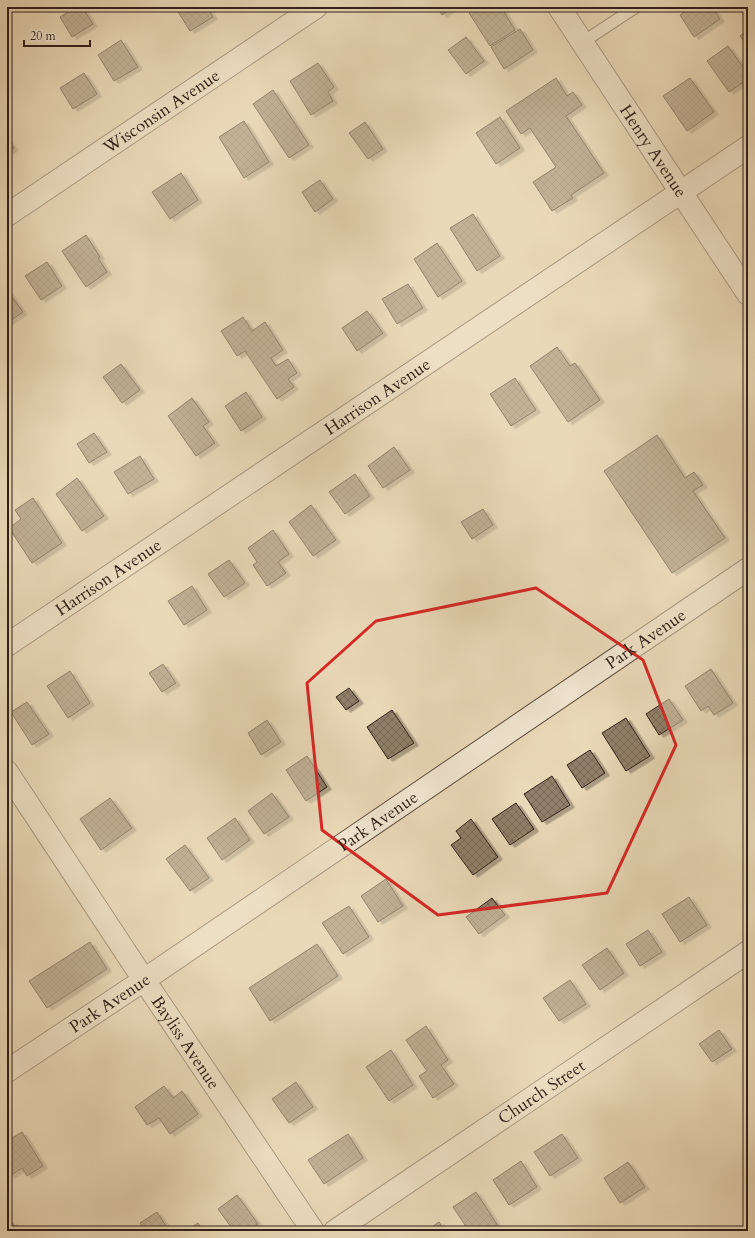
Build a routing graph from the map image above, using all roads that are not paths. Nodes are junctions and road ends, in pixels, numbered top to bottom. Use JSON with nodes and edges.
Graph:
{"nodes":[{"id":1,"x":316,"y":7,"type":"edge"},
{"id":2,"x":559,"y":7,"type":"edge"},
{"id":3,"x":636,"y":7,"type":"edge"},
{"id":4,"x":583,"y":42,"type":"junction"},
{"id":5,"x":748,"y":147,"type":"edge"},
{"id":6,"x":681,"y":192,"type":"junction"},
{"id":7,"x":7,"y":215,"type":"edge"},
{"id":8,"x":748,"y":294,"type":"edge"},
{"id":9,"x":748,"y":569,"type":"edge"},
{"id":10,"x":7,"y":645,"type":"edge"},
{"id":11,"x":7,"y":772,"type":"edge"},
{"id":12,"x":748,"y":952,"type":"edge"},
{"id":13,"x":144,"y":980,"type":"junction"},
{"id":14,"x":7,"y":1071,"type":"edge"},
{"id":15,"x":313,"y":1231,"type":"edge"},
{"id":16,"x":335,"y":1231,"type":"edge"}],
"edges":[{"from":1,"to":7,"type":"street","name":"Wisconsin Avenue"},
{"from":2,"to":4,"type":"street","name":"Henry Avenue"},
{"from":3,"to":4,"type":"lane"},
{"from":4,"to":6,"type":"street","name":"Henry Avenue"},
{"from":5,"to":6,"type":"street","name":"Harrison Avenue"},
{"from":6,"to":8,"type":"street","name":"Henry Avenue"},
{"from":6,"to":10,"type":"street","name":"Harrison Avenue"},
{"from":9,"to":13,"type":"street","name":"Park Avenue"},
{"from":11,"to":13,"type":"street","name":"Bayliss Avenue"},
{"from":12,"to":16,"type":"street","name":"Church Street"},
{"from":13,"to":14,"type":"street","name":"Park Avenue"},
{"from":13,"to":15,"type":"street","name":"Bayliss Avenue"}]}
